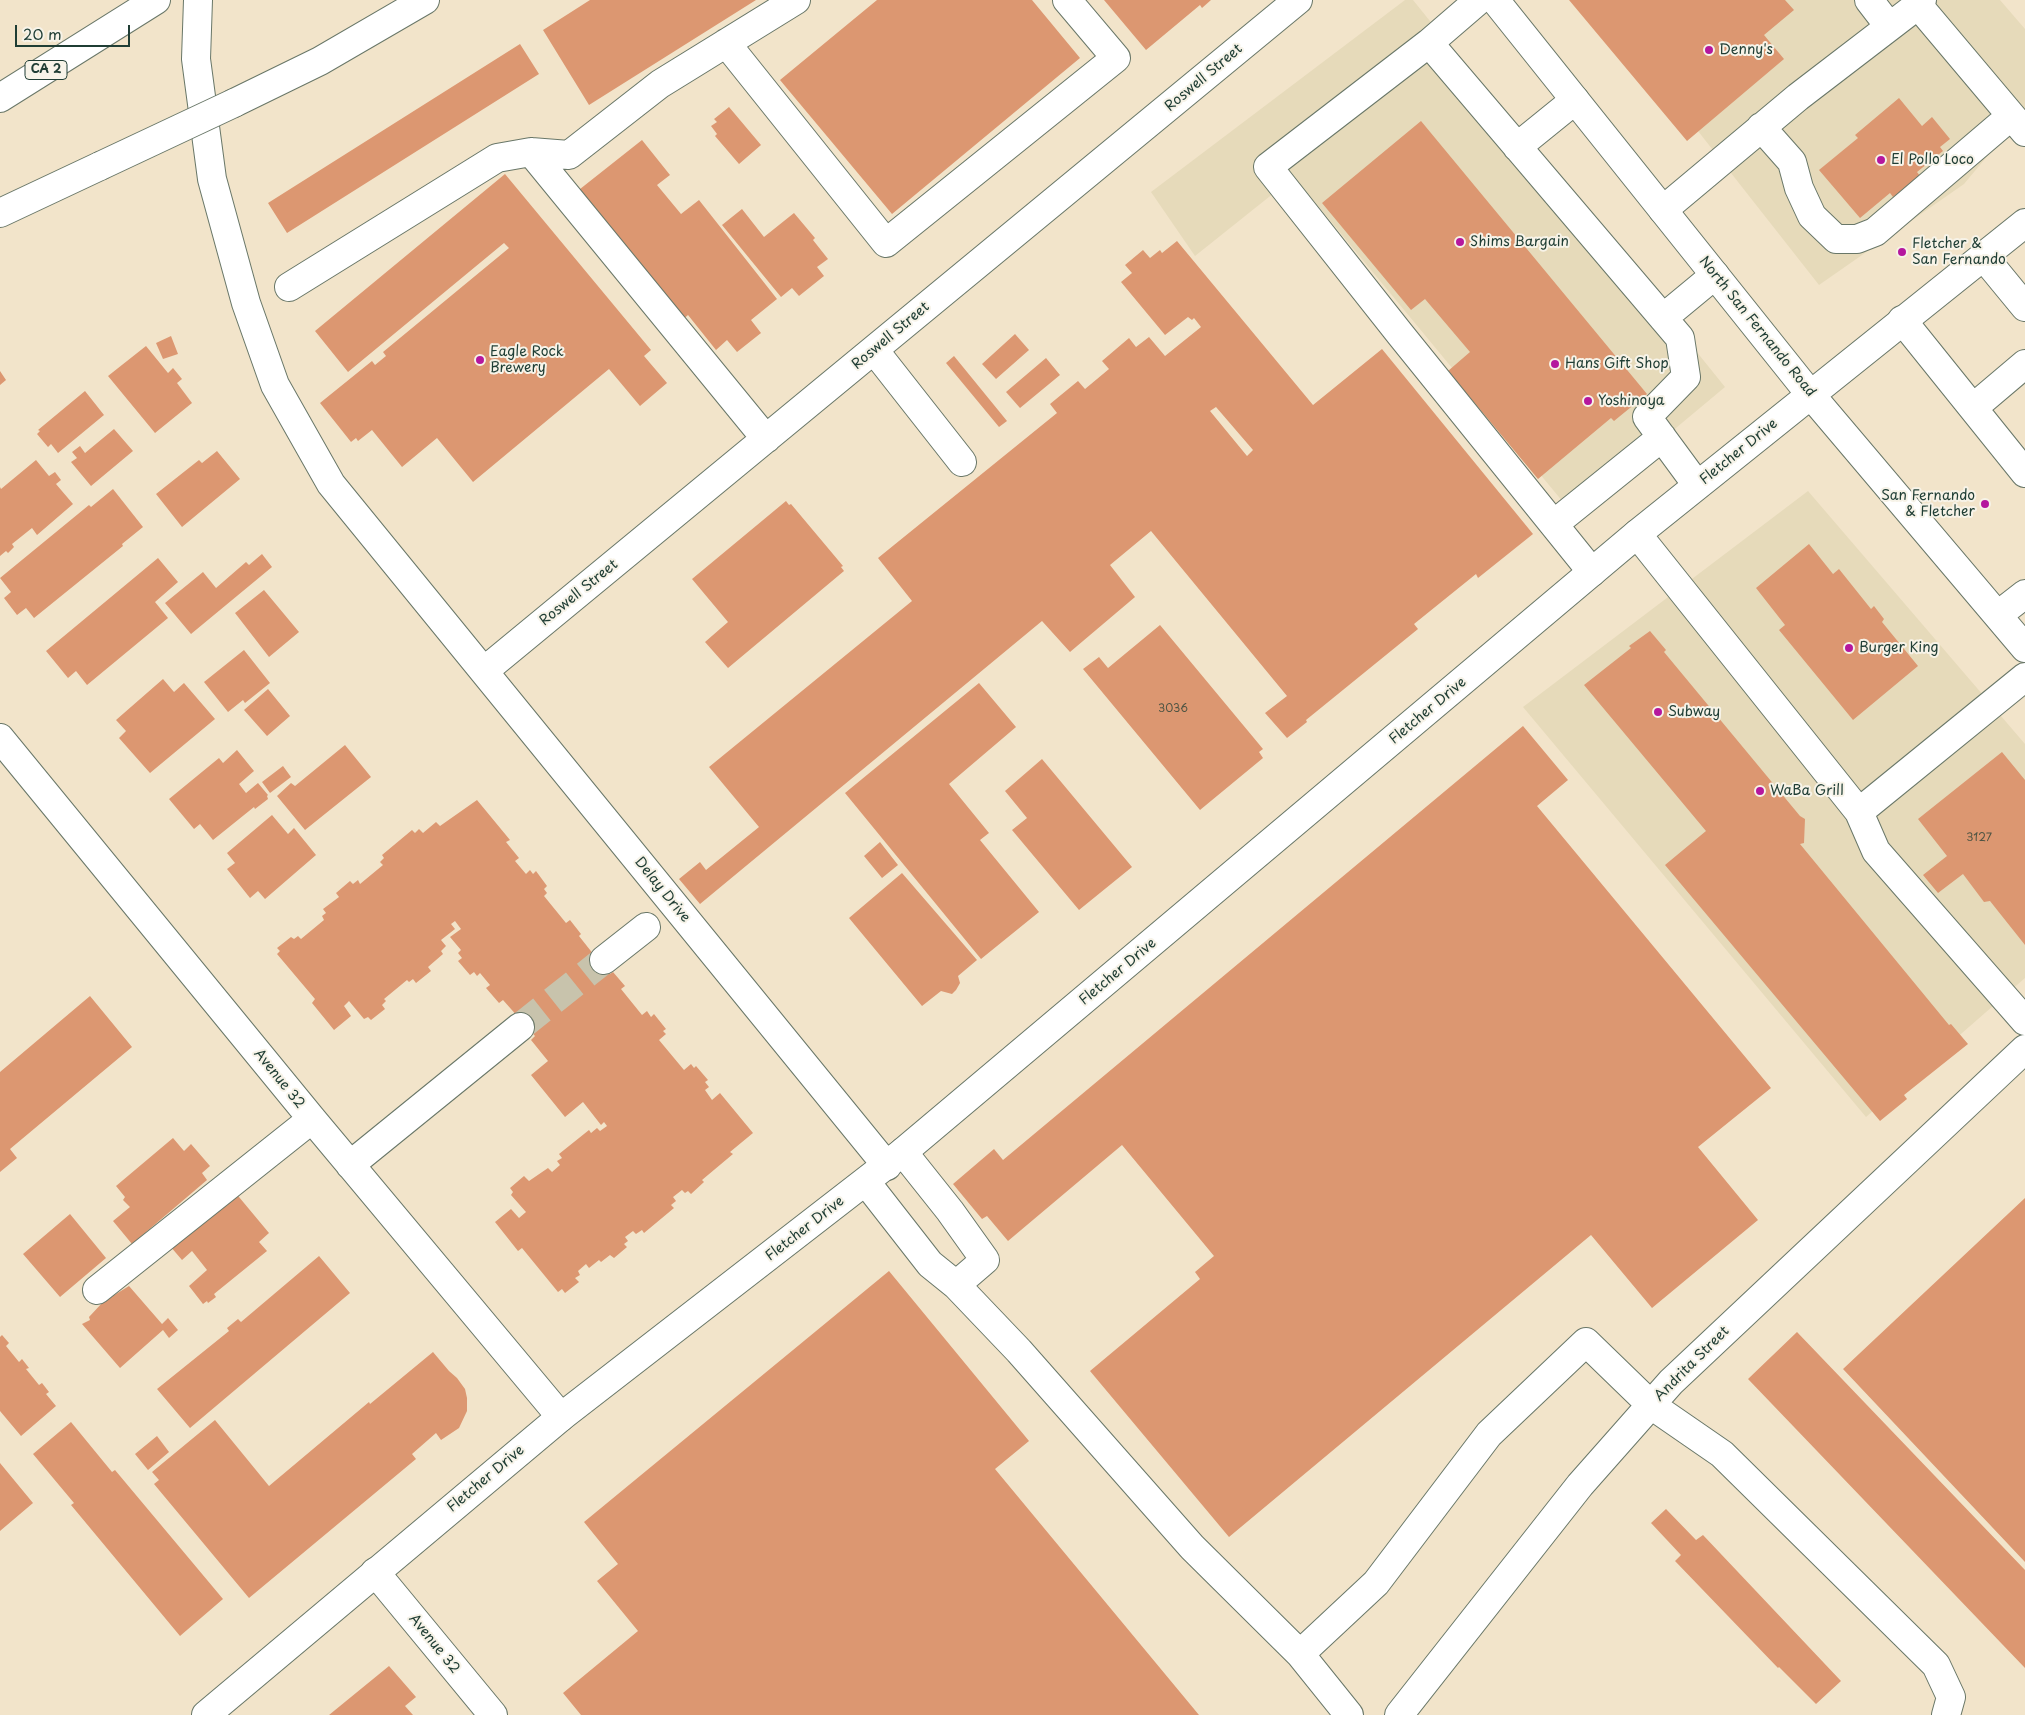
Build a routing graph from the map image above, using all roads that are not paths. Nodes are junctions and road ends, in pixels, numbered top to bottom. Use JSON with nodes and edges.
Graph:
{"nodes":[{"id":1,"x":156,"y":0,"type":"edge"},
{"id":2,"x":198,"y":0,"type":"edge"},
{"id":3,"x":425,"y":0,"type":"edge"},
{"id":4,"x":796,"y":0,"type":"edge"},
{"id":5,"x":1068,"y":0,"type":"edge"},
{"id":6,"x":1298,"y":0,"type":"edge"},
{"id":7,"x":1479,"y":0,"type":"edge"},
{"id":8,"x":1495,"y":0,"type":"edge"},
{"id":9,"x":1869,"y":0,"type":"edge"},
{"id":10,"x":1920,"y":2,"type":"edge"},
{"id":11,"x":1890,"y":26,"type":"junction"},
{"id":12,"x":1429,"y":43,"type":"junction"},
{"id":13,"x":726,"y":44,"type":"junction"},
{"id":14,"x":0,"y":98,"type":"edge"},
{"id":15,"x":1575,"y":100,"type":"junction"},
{"id":16,"x":2018,"y":124,"type":"edge"},
{"id":17,"x":1761,"y":127,"type":"junction"},
{"id":18,"x":1518,"y":147,"type":"junction"},
{"id":19,"x":531,"y":152,"type":"junction"},
{"id":20,"x":1663,"y":210,"type":"junction"},
{"id":21,"x":0,"y":213,"type":"edge"},
{"id":22,"x":2025,"y":222,"type":"edge"},
{"id":23,"x":1983,"y":256,"type":"junction"},
{"id":24,"x":1715,"y":275,"type":"junction"},
{"id":25,"x":289,"y":287,"type":"dead end"},
{"id":26,"x":2025,"y":307,"type":"edge"},
{"id":27,"x":1663,"y":318,"type":"junction"},
{"id":28,"x":1902,"y":320,"type":"junction"},
{"id":29,"x":874,"y":350,"type":"junction"},
{"id":30,"x":2025,"y":364,"type":"edge"},
{"id":31,"x":1810,"y":394,"type":"junction"},
{"id":32,"x":1973,"y":408,"type":"junction"},
{"id":33,"x":1662,"y":437,"type":"junction"},
{"id":34,"x":766,"y":439,"type":"junction"},
{"id":35,"x":2020,"y":456,"type":"edge"},
{"id":36,"x":962,"y":462,"type":"dead end"},
{"id":37,"x":1697,"y":485,"type":"junction"},
{"id":38,"x":1554,"y":524,"type":"junction"},
{"id":39,"x":1637,"y":534,"type":"junction"},
{"id":40,"x":1592,"y":572,"type":"junction"},
{"id":41,"x":2025,"y":594,"type":"edge"},
{"id":42,"x":1998,"y":615,"type":"junction"},
{"id":43,"x":2025,"y":648,"type":"edge"},
{"id":44,"x":484,"y":671,"type":"junction"},
{"id":45,"x":2025,"y":676,"type":"edge"},
{"id":46,"x":0,"y":738,"type":"edge"},
{"id":47,"x":1859,"y":812,"type":"junction"},
{"id":48,"x":646,"y":927,"type":"dead end"},
{"id":49,"x":604,"y":960,"type":"tunnel mouth"},
{"id":50,"x":2025,"y":1021,"type":"edge"},
{"id":51,"x":520,"y":1027,"type":"tunnel mouth"},
{"id":52,"x":2025,"y":1049,"type":"edge"},
{"id":53,"x":312,"y":1119,"type":"junction"},
{"id":54,"x":350,"y":1165,"type":"junction"},
{"id":55,"x":886,"y":1167,"type":"junction"},
{"id":56,"x":956,"y":1285,"type":"junction"},
{"id":57,"x":97,"y":1290,"type":"dead end"},
{"id":58,"x":1651,"y":1404,"type":"junction"},
{"id":59,"x":561,"y":1417,"type":"junction"},
{"id":60,"x":375,"y":1572,"type":"junction"},
{"id":61,"x":1300,"y":1654,"type":"junction"},
{"id":62,"x":1408,"y":1711,"type":"edge"},
{"id":63,"x":206,"y":1715,"type":"edge"},
{"id":64,"x":493,"y":1715,"type":"edge"},
{"id":65,"x":1349,"y":1715,"type":"edge"},
{"id":66,"x":1946,"y":1715,"type":"edge"}],
"edges":[{"from":1,"to":14,"type":"main road","number":"CA 2"},
{"from":2,"to":44,"type":"main road","name":"Delay Drive"},
{"from":3,"to":21,"type":"main road","bridge":true},
{"from":4,"to":13,"type":"main road"},
{"from":5,"to":13,"type":"main road"},
{"from":6,"to":29,"type":"main road","name":"Roswell Street"},
{"from":7,"to":12,"type":"main road"},
{"from":8,"to":15,"type":"main road","name":"North San Fernando Road"},
{"from":9,"to":11,"type":"main road"},
{"from":10,"to":11,"type":"main road"},
{"from":10,"to":16,"type":"main road"},
{"from":11,"to":17,"type":"main road"},
{"from":12,"to":18,"type":"main road"},
{"from":12,"to":38,"type":"main road"},
{"from":13,"to":19,"type":"main road"},
{"from":15,"to":18,"type":"main road"},
{"from":15,"to":20,"type":"main road","name":"North San Fernando Road"},
{"from":16,"to":17,"type":"main road"},
{"from":17,"to":20,"type":"main road"},
{"from":18,"to":27,"type":"main road"},
{"from":19,"to":25,"type":"main road"},
{"from":19,"to":34,"type":"main road"},
{"from":20,"to":24,"type":"main road","name":"North San Fernando Road"},
{"from":22,"to":23,"type":"main road","name":"Fletcher Drive"},
{"from":23,"to":26,"type":"main road"},
{"from":23,"to":28,"type":"main road","name":"Fletcher Drive"},
{"from":24,"to":27,"type":"main road"},
{"from":24,"to":31,"type":"main road","name":"North San Fernando Road"},
{"from":27,"to":33,"type":"main road"},
{"from":28,"to":31,"type":"main road","name":"Fletcher Drive"},
{"from":28,"to":32,"type":"main road"},
{"from":29,"to":34,"type":"main road","name":"Roswell Street"},
{"from":29,"to":36,"type":"main road"},
{"from":30,"to":32,"type":"main road"},
{"from":31,"to":37,"type":"main road","name":"Fletcher Drive"},
{"from":31,"to":42,"type":"main road","name":"North San Fernando Road"},
{"from":32,"to":35,"type":"main road"},
{"from":33,"to":37,"type":"main road"},
{"from":33,"to":38,"type":"main road"},
{"from":34,"to":44,"type":"main road","name":"Roswell Street"},
{"from":37,"to":39,"type":"main road","name":"Fletcher Drive"},
{"from":38,"to":40,"type":"main road"},
{"from":39,"to":40,"type":"main road","name":"Fletcher Drive"},
{"from":39,"to":47,"type":"main road"},
{"from":40,"to":55,"type":"main road","name":"Fletcher Drive"},
{"from":41,"to":42,"type":"main road"},
{"from":42,"to":43,"type":"main road","name":"North San Fernando Road"},
{"from":44,"to":55,"type":"main road","name":"Delay Drive"},
{"from":45,"to":47,"type":"main road"},
{"from":46,"to":53,"type":"main road","name":"Avenue 32"},
{"from":47,"to":50,"type":"main road"},
{"from":48,"to":49,"type":"main road"},
{"from":51,"to":54,"type":"main road"},
{"from":52,"to":58,"type":"main road","name":"Andrita Street"},
{"from":53,"to":54,"type":"main road","name":"Avenue 32"},
{"from":53,"to":57,"type":"main road"},
{"from":54,"to":59,"type":"main road","name":"Avenue 32"},
{"from":55,"to":56,"type":"main road"},
{"from":55,"to":56,"type":"main road"},
{"from":55,"to":59,"type":"main road","name":"Fletcher Drive"},
{"from":56,"to":61,"type":"main road"},
{"from":58,"to":61,"type":"main road"},
{"from":58,"to":62,"type":"main road","name":"Andrita Street"},
{"from":58,"to":66,"type":"main road"},
{"from":59,"to":60,"type":"main road","name":"Fletcher Drive"},
{"from":60,"to":63,"type":"main road","name":"Fletcher Drive"},
{"from":60,"to":64,"type":"main road","name":"Avenue 32"},
{"from":61,"to":65,"type":"main road"}]}
